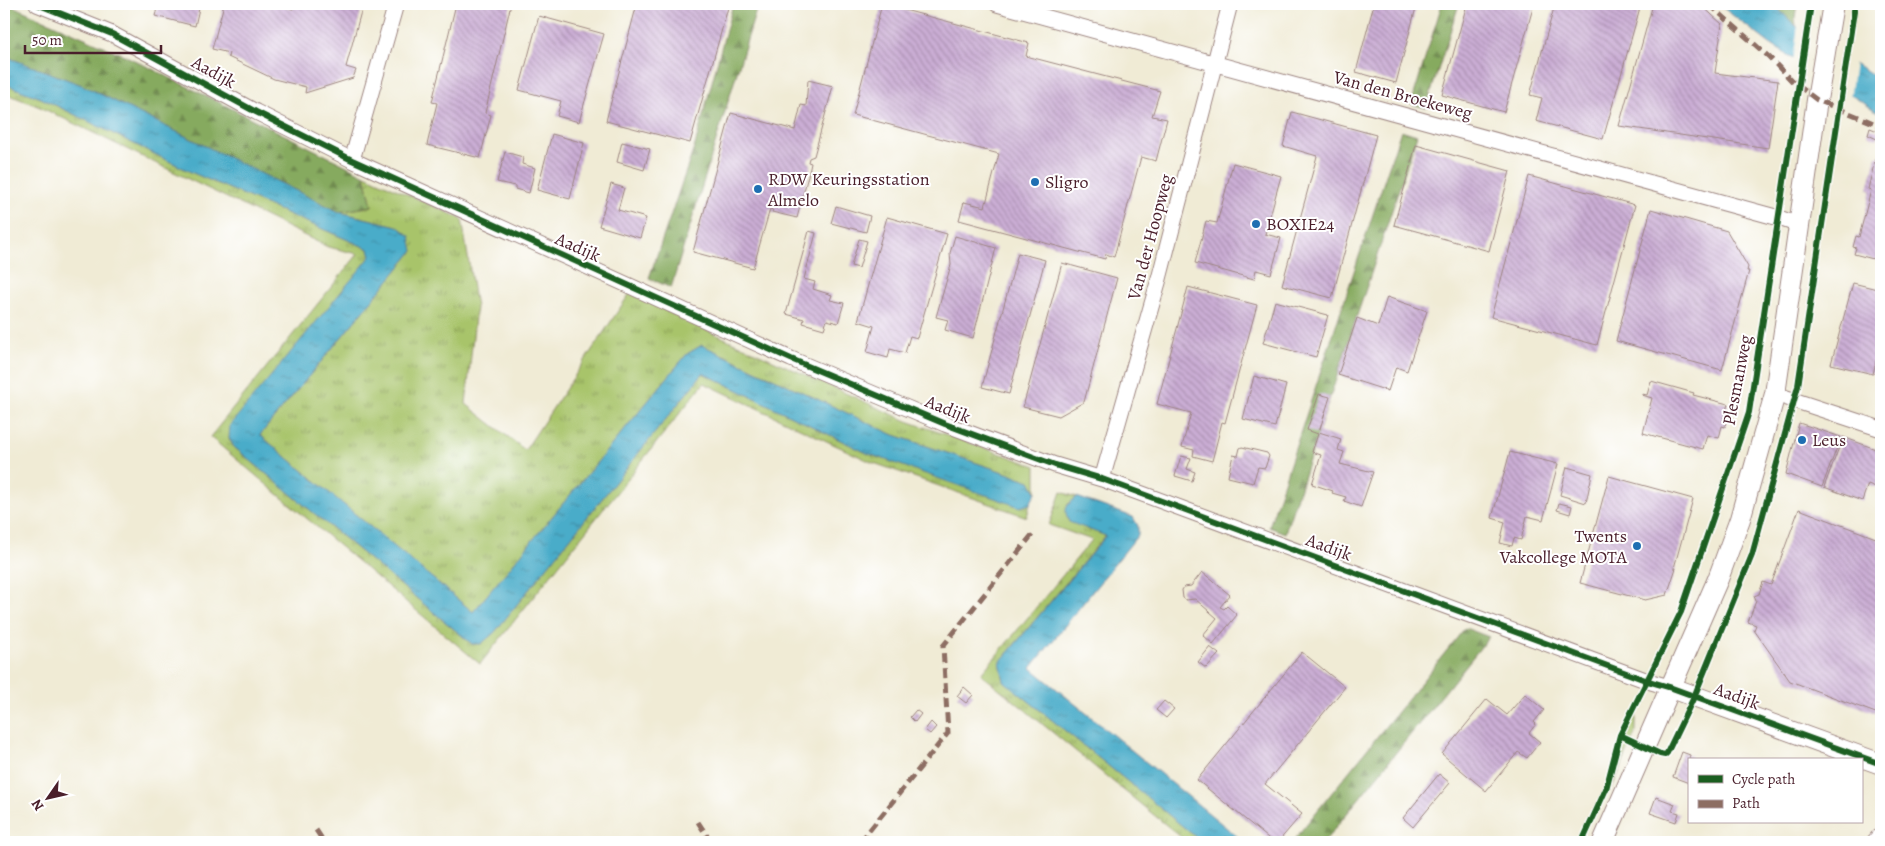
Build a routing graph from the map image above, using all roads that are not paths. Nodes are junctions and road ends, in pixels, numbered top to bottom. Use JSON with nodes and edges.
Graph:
{"nodes":[{"id":1,"x":37,"y":4,"type":"edge"},
{"id":2,"x":396,"y":4,"type":"edge"},
{"id":3,"x":997,"y":4,"type":"edge"},
{"id":4,"x":1230,"y":4,"type":"edge"},
{"id":5,"x":1833,"y":4,"type":"edge"},
{"id":6,"x":1215,"y":63,"type":"junction"},
{"id":7,"x":352,"y":160,"type":"junction"},
{"id":8,"x":1799,"y":225,"type":"junction"},
{"id":9,"x":1775,"y":394,"type":"junction"},
{"id":10,"x":1881,"y":429,"type":"edge"},
{"id":11,"x":1102,"y":479,"type":"junction"},
{"id":12,"x":1672,"y":688,"type":"junction"},
{"id":13,"x":1881,"y":764,"type":"edge"},
{"id":14,"x":1881,"y":834,"type":"edge"},
{"id":15,"x":1603,"y":842,"type":"edge"},
{"id":16,"x":1874,"y":842,"type":"edge"}],
"edges":[{"from":1,"to":7,"type":"street","name":"Aadijk"},
{"from":2,"to":7,"type":"street"},
{"from":3,"to":6,"type":"street","name":"Van den Broekeweg"},
{"from":4,"to":6,"type":"street","name":"Van der Hoopweg"},
{"from":5,"to":8,"type":"main road"},
{"from":6,"to":8,"type":"street","name":"Van den Broekeweg"},
{"from":6,"to":11,"type":"street","name":"Van der Hoopweg"},
{"from":7,"to":11,"type":"street","name":"Aadijk"},
{"from":8,"to":9,"type":"main road"},
{"from":9,"to":10,"type":"street"},
{"from":9,"to":12,"type":"main road"},
{"from":11,"to":12,"type":"street","name":"Aadijk"},
{"from":12,"to":13,"type":"main road","name":"Aadijk"},
{"from":12,"to":15,"type":"main road"},
{"from":14,"to":16,"type":"street"}]}
